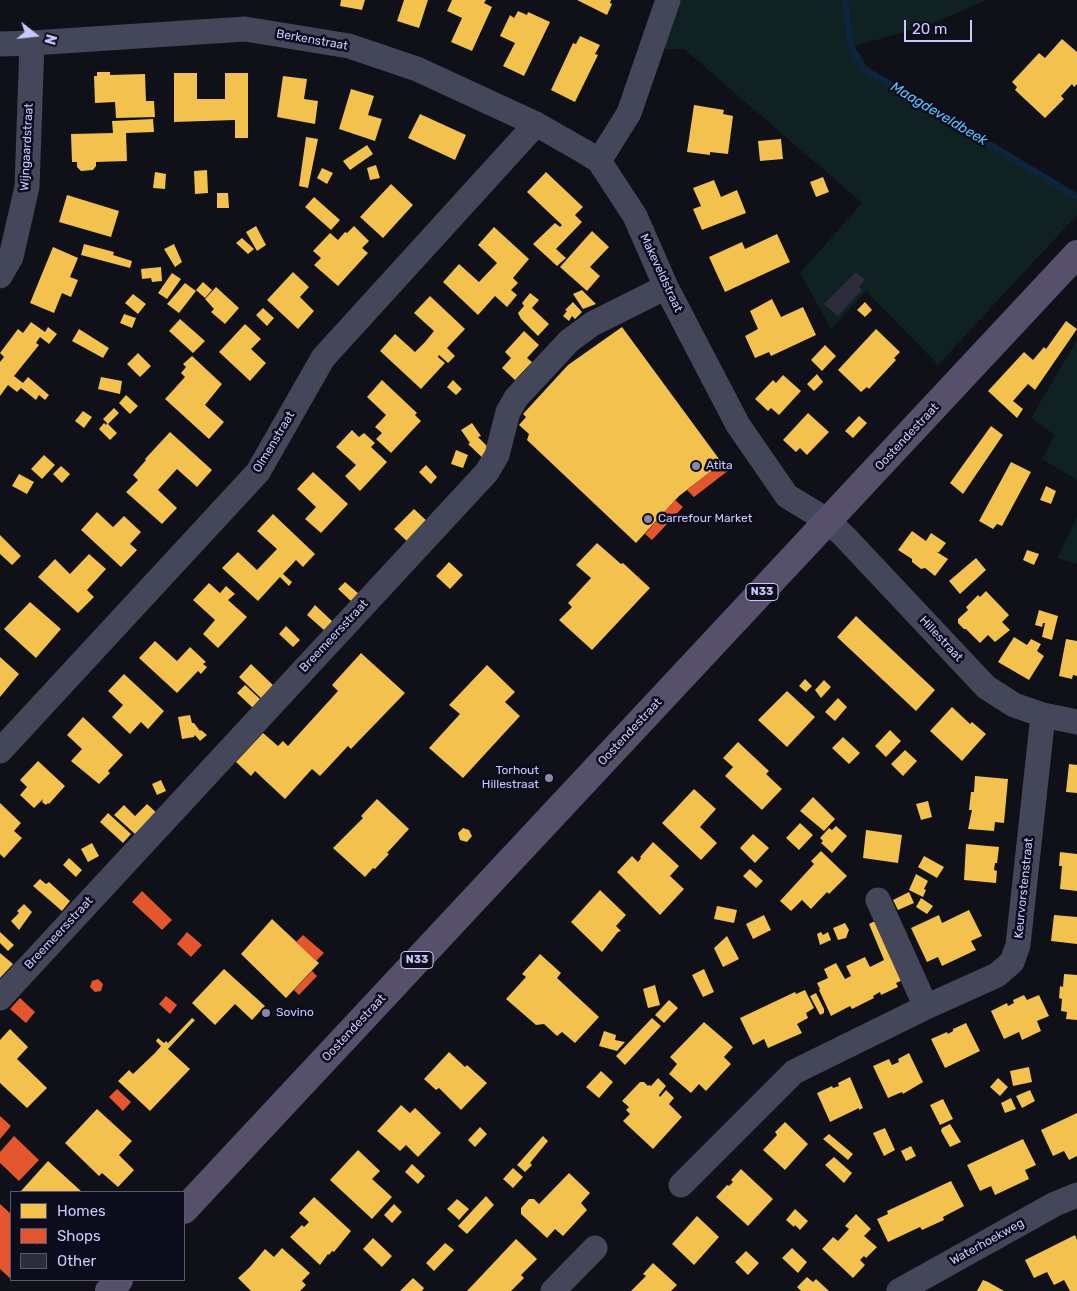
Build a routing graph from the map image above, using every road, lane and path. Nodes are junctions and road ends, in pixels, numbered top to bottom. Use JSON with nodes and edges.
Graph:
{"nodes":[{"id":1,"x":668,"y":0,"type":"edge"},
{"id":2,"x":32,"y":43,"type":"junction"},
{"id":3,"x":0,"y":44,"type":"edge"},
{"id":4,"x":536,"y":124,"type":"junction"},
{"id":5,"x":599,"y":161,"type":"junction"},
{"id":6,"x":1077,"y":254,"type":"edge"},
{"id":7,"x":0,"y":276,"type":"edge"},
{"id":8,"x":666,"y":287,"type":"junction"},
{"id":9,"x":828,"y":521,"type":"junction"},
{"id":10,"x":1043,"y":715,"type":"junction"},
{"id":11,"x":1077,"y":722,"type":"edge"},
{"id":12,"x":0,"y":751,"type":"edge"},
{"id":13,"x":878,"y":900,"type":"dead end"},
{"id":14,"x":0,"y":998,"type":"edge"},
{"id":15,"x":926,"y":1007,"type":"junction"},
{"id":16,"x":681,"y":1185,"type":"dead end"},
{"id":17,"x":1077,"y":1195,"type":"edge"},
{"id":18,"x":185,"y":1209,"type":"edge"},
{"id":19,"x":595,"y":1248,"type":"dead end"},
{"id":20,"x":118,"y":1281,"type":"edge"},
{"id":21,"x":109,"y":1291,"type":"edge"},
{"id":22,"x":553,"y":1291,"type":"edge"},
{"id":23,"x":899,"y":1291,"type":"edge"}],
"edges":[{"from":1,"to":5,"type":"street"},
{"from":2,"to":3,"type":"street","name":"Berkenstraat"},
{"from":2,"to":4,"type":"street","name":"Berkenstraat"},
{"from":2,"to":7,"type":"street","name":"Wijngaardstraat"},
{"from":4,"to":5,"type":"street","name":"Berkenstraat"},
{"from":4,"to":12,"type":"street","name":"Olmenstraat"},
{"from":5,"to":8,"type":"street","name":"Makeveldstraat"},
{"from":6,"to":9,"type":"main road","name":"Oostendestraat","number":"N33"},
{"from":8,"to":9,"type":"street","name":"Makeveldstraat"},
{"from":8,"to":14,"type":"street","name":"Breemeersstraat"},
{"from":9,"to":10,"type":"street","name":"Hillestraat"},
{"from":9,"to":18,"type":"main road","name":"Oostendestraat","number":"N33"},
{"from":10,"to":11,"type":"street","name":"Hillestraat"},
{"from":10,"to":15,"type":"street","name":"Keurvorstenstraat"},
{"from":13,"to":15,"type":"street"},
{"from":15,"to":16,"type":"street","name":"Keurvorstenstraat"},
{"from":17,"to":23,"type":"street","name":"Waterhoekweg"},
{"from":19,"to":22,"type":"street"},
{"from":20,"to":21,"type":"main road"}]}
